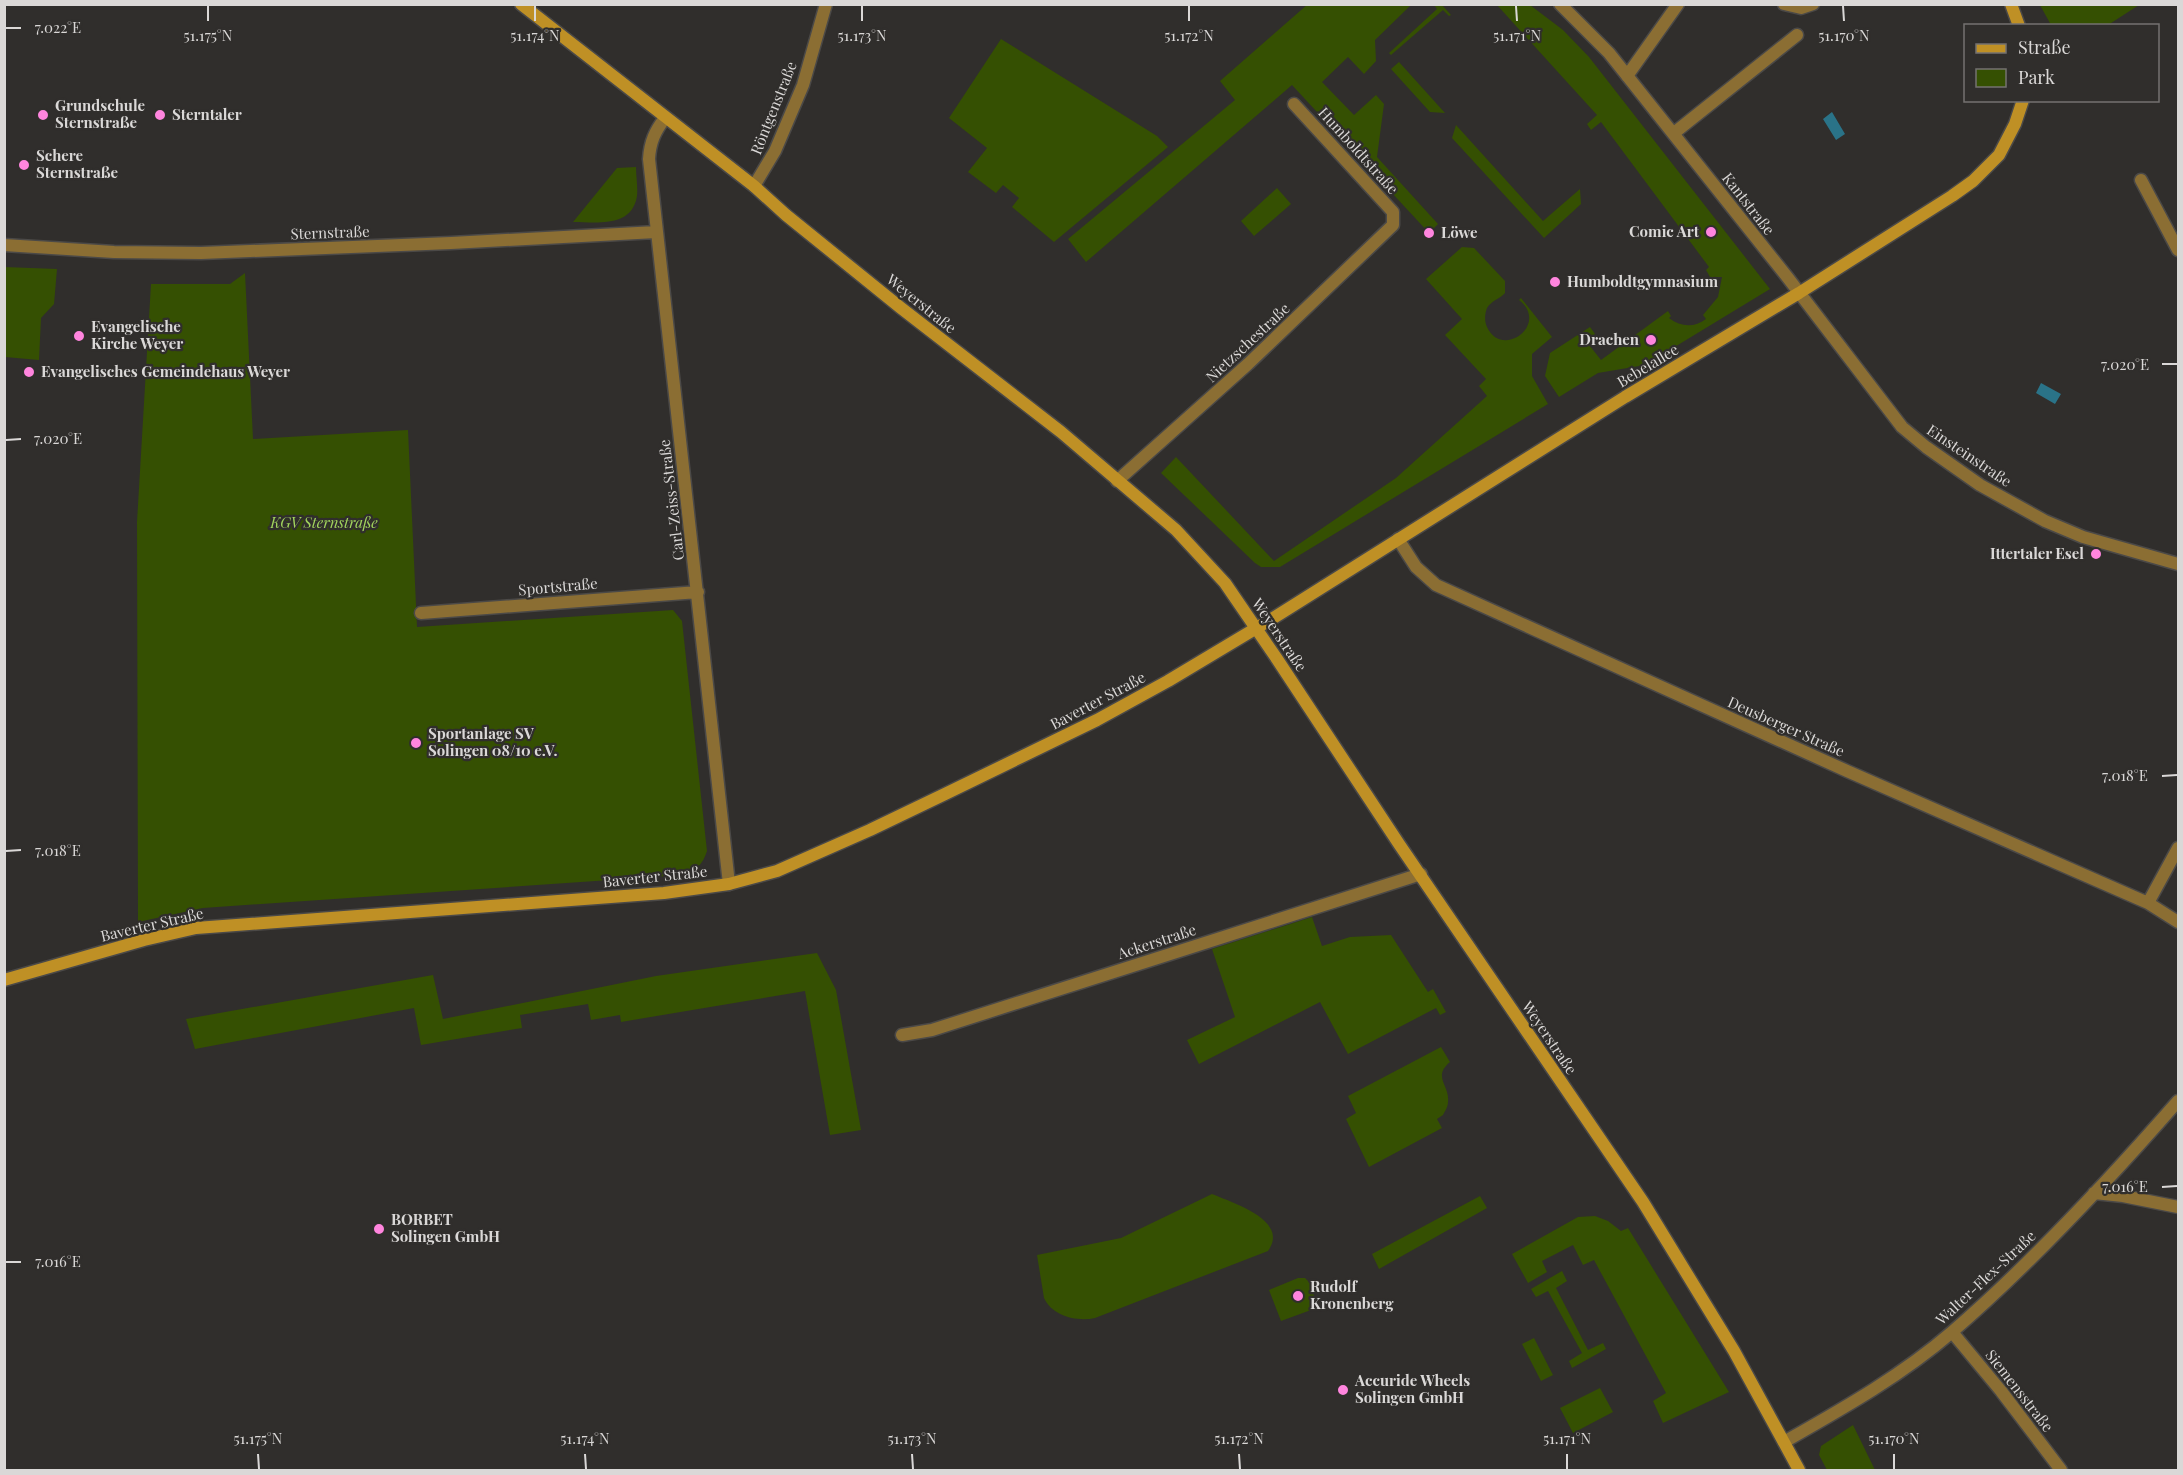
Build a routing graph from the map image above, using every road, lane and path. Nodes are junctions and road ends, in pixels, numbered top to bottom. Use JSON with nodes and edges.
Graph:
{"nodes":[{"id":1,"x":521,"y":4,"type":"edge"},
{"id":2,"x":826,"y":4,"type":"edge"},
{"id":3,"x":1560,"y":4,"type":"edge"},
{"id":4,"x":1678,"y":4,"type":"edge"},
{"id":5,"x":1784,"y":4,"type":"edge"},
{"id":6,"x":1813,"y":4,"type":"edge"},
{"id":7,"x":2012,"y":4,"type":"edge"},
{"id":8,"x":2018,"y":24,"type":"edge"},
{"id":9,"x":1797,"y":35,"type":"dead end"},
{"id":10,"x":1627,"y":76,"type":"junction"},
{"id":11,"x":2022,"y":102,"type":"edge"},
{"id":12,"x":1294,"y":104,"type":"dead end"},
{"id":13,"x":665,"y":118,"type":"junction"},
{"id":14,"x":1674,"y":133,"type":"junction"},
{"id":15,"x":2141,"y":180,"type":"dead end"},
{"id":16,"x":754,"y":186,"type":"junction"},
{"id":17,"x":1394,"y":221,"type":"joint"},
{"id":18,"x":656,"y":232,"type":"junction"},
{"id":19,"x":4,"y":245,"type":"edge"},
{"id":20,"x":2178,"y":250,"type":"edge"},
{"id":21,"x":1800,"y":293,"type":"junction"},
{"id":22,"x":1117,"y":481,"type":"junction"},
{"id":23,"x":1398,"y":539,"type":"junction"},
{"id":24,"x":2178,"y":564,"type":"edge"},
{"id":25,"x":698,"y":592,"type":"junction"},
{"id":26,"x":421,"y":613,"type":"dead end"},
{"id":27,"x":1257,"y":628,"type":"junction"},
{"id":28,"x":2178,"y":848,"type":"edge"},
{"id":29,"x":1421,"y":874,"type":"junction"},
{"id":30,"x":729,"y":884,"type":"junction"},
{"id":31,"x":2148,"y":903,"type":"junction"},
{"id":32,"x":2178,"y":922,"type":"edge"},
{"id":33,"x":4,"y":980,"type":"edge"},
{"id":34,"x":902,"y":1035,"type":"dead end"},
{"id":35,"x":2178,"y":1101,"type":"edge"},
{"id":36,"x":2094,"y":1193,"type":"junction"},
{"id":37,"x":2178,"y":1207,"type":"edge"},
{"id":38,"x":1952,"y":1332,"type":"junction"},
{"id":39,"x":1784,"y":1442,"type":"junction"},
{"id":40,"x":1799,"y":1470,"type":"edge"},
{"id":41,"x":2061,"y":1470,"type":"edge"}],
"edges":[{"from":1,"to":13,"type":"main road","name":"Weyerstraße"},
{"from":2,"to":16,"type":"street","name":"Röntgenstraße"},
{"from":3,"to":10,"type":"street","name":"Kantstraße"},
{"from":4,"to":10,"type":"street"},
{"from":5,"to":6,"type":"street"},
{"from":7,"to":8,"type":"main road"},
{"from":9,"to":14,"type":"street"},
{"from":10,"to":14,"type":"street","name":"Kantstraße"},
{"from":11,"to":21,"type":"main road","name":"Bebelallee"},
{"from":12,"to":17,"type":"street","name":"Humboldtstraße"},
{"from":13,"to":16,"type":"main road","name":"Weyerstraße"},
{"from":13,"to":18,"type":"street","name":"Carl-Zeiss-Straße"},
{"from":14,"to":21,"type":"street","name":"Kantstraße"},
{"from":15,"to":20,"type":"street"},
{"from":16,"to":22,"type":"main road","name":"Weyerstraße"},
{"from":17,"to":22,"type":"street","name":"Nietzschestraße"},
{"from":18,"to":19,"type":"street","name":"Sternstraße"},
{"from":18,"to":25,"type":"street","name":"Carl-Zeiss-Straße"},
{"from":21,"to":23,"type":"main road","name":"Bebelallee"},
{"from":21,"to":24,"type":"street","name":"Einsteinstraße"},
{"from":22,"to":27,"type":"main road","name":"Weyerstraße"},
{"from":23,"to":27,"type":"main road","name":"Bebelallee"},
{"from":23,"to":31,"type":"street","name":"Deusberger Straße"},
{"from":25,"to":26,"type":"street","name":"Sportstraße"},
{"from":25,"to":30,"type":"street","name":"Carl-Zeiss-Straße"},
{"from":27,"to":29,"type":"main road","name":"Weyerstraße"},
{"from":27,"to":30,"type":"main road","name":"Baverter Straße"},
{"from":28,"to":31,"type":"street"},
{"from":29,"to":34,"type":"street","name":"Ackerstraße"},
{"from":29,"to":39,"type":"main road","name":"Weyerstraße"},
{"from":30,"to":33,"type":"main road","name":"Baverter Straße"},
{"from":31,"to":32,"type":"street","name":"Deusberger Straße"},
{"from":35,"to":36,"type":"street","name":"Walter-Flex-Straße"},
{"from":36,"to":37,"type":"street"},
{"from":36,"to":38,"type":"street","name":"Walter-Flex-Straße"},
{"from":38,"to":39,"type":"street","name":"Walter-Flex-Straße"},
{"from":38,"to":41,"type":"street","name":"Siemensstraße"},
{"from":39,"to":40,"type":"main road","name":"Weyerstraße"}]}
